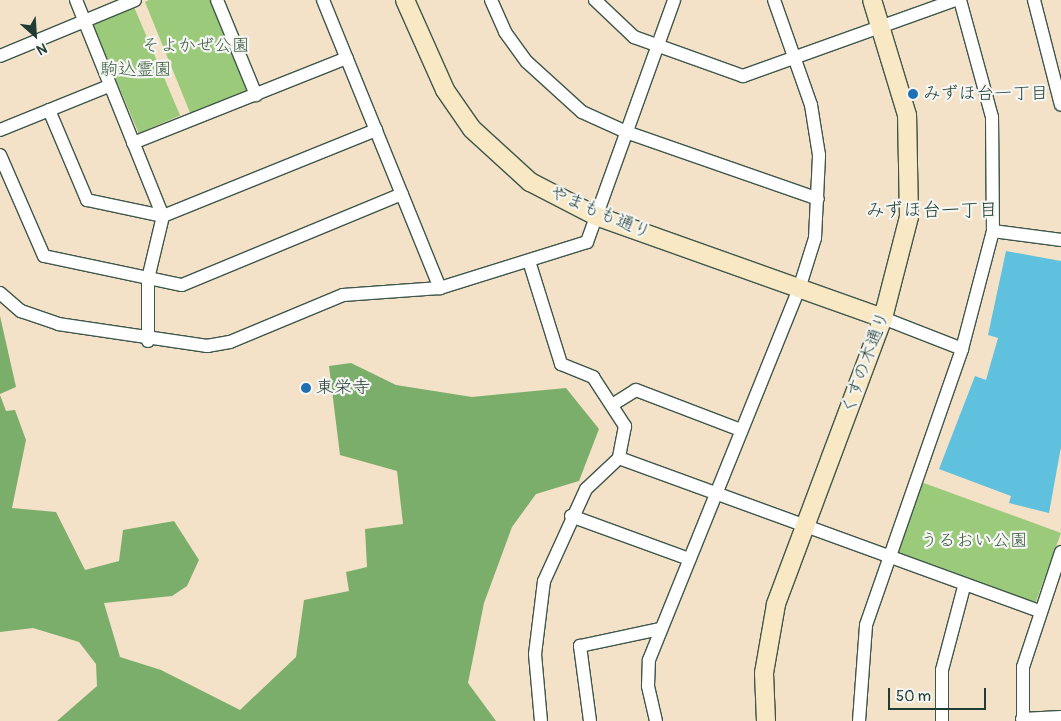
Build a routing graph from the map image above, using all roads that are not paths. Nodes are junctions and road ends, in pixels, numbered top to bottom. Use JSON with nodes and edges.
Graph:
{"nodes":[{"id":1,"x":76,"y":0,"type":"edge"},
{"id":2,"x":135,"y":0,"type":"edge"},
{"id":3,"x":217,"y":0,"type":"edge"},
{"id":4,"x":323,"y":0,"type":"edge"},
{"id":5,"x":406,"y":0,"type":"edge"},
{"id":6,"x":491,"y":0,"type":"edge"},
{"id":7,"x":595,"y":0,"type":"edge"},
{"id":8,"x":674,"y":0,"type":"edge"},
{"id":9,"x":774,"y":0,"type":"edge"},
{"id":10,"x":872,"y":0,"type":"edge"},
{"id":11,"x":956,"y":0,"type":"edge"},
{"id":12,"x":960,"y":0,"type":"edge"},
{"id":13,"x":1034,"y":0,"type":"edge"},
{"id":14,"x":84,"y":21,"type":"junction"},
{"id":15,"x":881,"y":26,"type":"junction"},
{"id":16,"x":658,"y":46,"type":"junction"},
{"id":17,"x":0,"y":56,"type":"edge"},
{"id":18,"x":794,"y":56,"type":"junction"},
{"id":19,"x":347,"y":58,"type":"junction"},
{"id":20,"x":109,"y":86,"type":"junction"},
{"id":21,"x":256,"y":95,"type":"junction"},
{"id":22,"x":1061,"y":105,"type":"edge"},
{"id":23,"x":49,"y":110,"type":"junction"},
{"id":24,"x":0,"y":130,"type":"edge"},
{"id":25,"x":376,"y":130,"type":"junction"},
{"id":26,"x":626,"y":132,"type":"junction"},
{"id":27,"x":133,"y":142,"type":"junction"},
{"id":28,"x":0,"y":155,"type":"edge"},
{"id":29,"x":402,"y":194,"type":"junction"},
{"id":30,"x":818,"y":199,"type":"junction"},
{"id":31,"x":163,"y":216,"type":"junction"},
{"id":32,"x":596,"y":216,"type":"junction"},
{"id":33,"x":992,"y":231,"type":"junction"},
{"id":34,"x":1061,"y":240,"type":"edge"},
{"id":35,"x":529,"y":261,"type":"junction"},
{"id":36,"x":148,"y":279,"type":"junction"},
{"id":37,"x":440,"y":288,"type":"junction"},
{"id":38,"x":799,"y":289,"type":"junction"},
{"id":39,"x":0,"y":293,"type":"edge"},
{"id":40,"x":883,"y":318,"type":"junction"},
{"id":41,"x":148,"y":340,"type":"junction"},
{"id":42,"x":962,"y":348,"type":"junction"},
{"id":43,"x":612,"y":405,"type":"junction"},
{"id":44,"x":741,"y":430,"type":"junction"},
{"id":45,"x":619,"y":458,"type":"junction"},
{"id":46,"x":714,"y":493,"type":"junction"},
{"id":47,"x":571,"y":516,"type":"junction"},
{"id":48,"x":805,"y":526,"type":"junction"},
{"id":49,"x":1061,"y":552,"type":"edge"},
{"id":50,"x":888,"y":556,"type":"junction"},
{"id":51,"x":689,"y":559,"type":"junction"},
{"id":52,"x":964,"y":586,"type":"junction"},
{"id":53,"x":1041,"y":612,"type":"junction"},
{"id":54,"x":659,"y":629,"type":"junction"},
{"id":55,"x":1061,"y":717,"type":"edge"},
{"id":56,"x":1022,"y":720,"type":"edge"},
{"id":57,"x":541,"y":721,"type":"edge"},
{"id":58,"x":590,"y":721,"type":"edge"},
{"id":59,"x":656,"y":721,"type":"edge"},
{"id":60,"x":766,"y":721,"type":"edge"},
{"id":61,"x":859,"y":721,"type":"edge"},
{"id":62,"x":942,"y":721,"type":"edge"}],
"edges":[{"from":1,"to":14,"type":"street"},
{"from":2,"to":14,"type":"street"},
{"from":3,"to":21,"type":"street"},
{"from":4,"to":19,"type":"street"},
{"from":5,"to":32,"type":"street","name":"やまもも通り"},
{"from":6,"to":26,"type":"street"},
{"from":7,"to":16,"type":"street"},
{"from":8,"to":16,"type":"street"},
{"from":9,"to":18,"type":"street"},
{"from":10,"to":15,"type":"street","name":"くすの木通り"},
{"from":11,"to":15,"type":"street"},
{"from":12,"to":33,"type":"street"},
{"from":13,"to":22,"type":"street"},
{"from":14,"to":17,"type":"street"},
{"from":14,"to":20,"type":"street"},
{"from":15,"to":18,"type":"street"},
{"from":15,"to":40,"type":"street","name":"くすの木通り"},
{"from":16,"to":18,"type":"street"},
{"from":16,"to":26,"type":"street"},
{"from":18,"to":30,"type":"street"},
{"from":19,"to":21,"type":"street"},
{"from":19,"to":25,"type":"street"},
{"from":20,"to":23,"type":"street"},
{"from":20,"to":27,"type":"street"},
{"from":21,"to":27,"type":"street"},
{"from":23,"to":24,"type":"street"},
{"from":23,"to":31,"type":"street"},
{"from":25,"to":29,"type":"street"},
{"from":25,"to":31,"type":"street"},
{"from":26,"to":30,"type":"street"},
{"from":26,"to":32,"type":"street"},
{"from":27,"to":31,"type":"street"},
{"from":28,"to":36,"type":"street"},
{"from":29,"to":36,"type":"street"},
{"from":29,"to":37,"type":"street"},
{"from":30,"to":38,"type":"street"},
{"from":31,"to":36,"type":"street"},
{"from":32,"to":35,"type":"street"},
{"from":32,"to":38,"type":"street","name":"やまもも通り"},
{"from":33,"to":34,"type":"street"},
{"from":33,"to":42,"type":"street"},
{"from":35,"to":37,"type":"street"},
{"from":35,"to":43,"type":"street"},
{"from":36,"to":41,"type":"street"},
{"from":37,"to":41,"type":"street"},
{"from":38,"to":40,"type":"street","name":"やまもも通り"},
{"from":38,"to":44,"type":"street"},
{"from":39,"to":41,"type":"street"},
{"from":40,"to":42,"type":"street"},
{"from":40,"to":48,"type":"street","name":"くすの木通り"},
{"from":42,"to":50,"type":"street"},
{"from":43,"to":44,"type":"street"},
{"from":43,"to":45,"type":"street"},
{"from":44,"to":46,"type":"street"},
{"from":45,"to":46,"type":"street"},
{"from":45,"to":47,"type":"street"},
{"from":46,"to":48,"type":"street"},
{"from":46,"to":51,"type":"street"},
{"from":47,"to":51,"type":"street"},
{"from":47,"to":57,"type":"street"},
{"from":48,"to":50,"type":"street"},
{"from":48,"to":60,"type":"street","name":"くすの木通り"},
{"from":49,"to":53,"type":"street"},
{"from":50,"to":52,"type":"street"},
{"from":50,"to":61,"type":"street"},
{"from":51,"to":54,"type":"street"},
{"from":52,"to":53,"type":"street"},
{"from":52,"to":62,"type":"street"},
{"from":53,"to":56,"type":"street"},
{"from":54,"to":58,"type":"street"},
{"from":54,"to":59,"type":"street"},
{"from":55,"to":56,"type":"street"}]}
